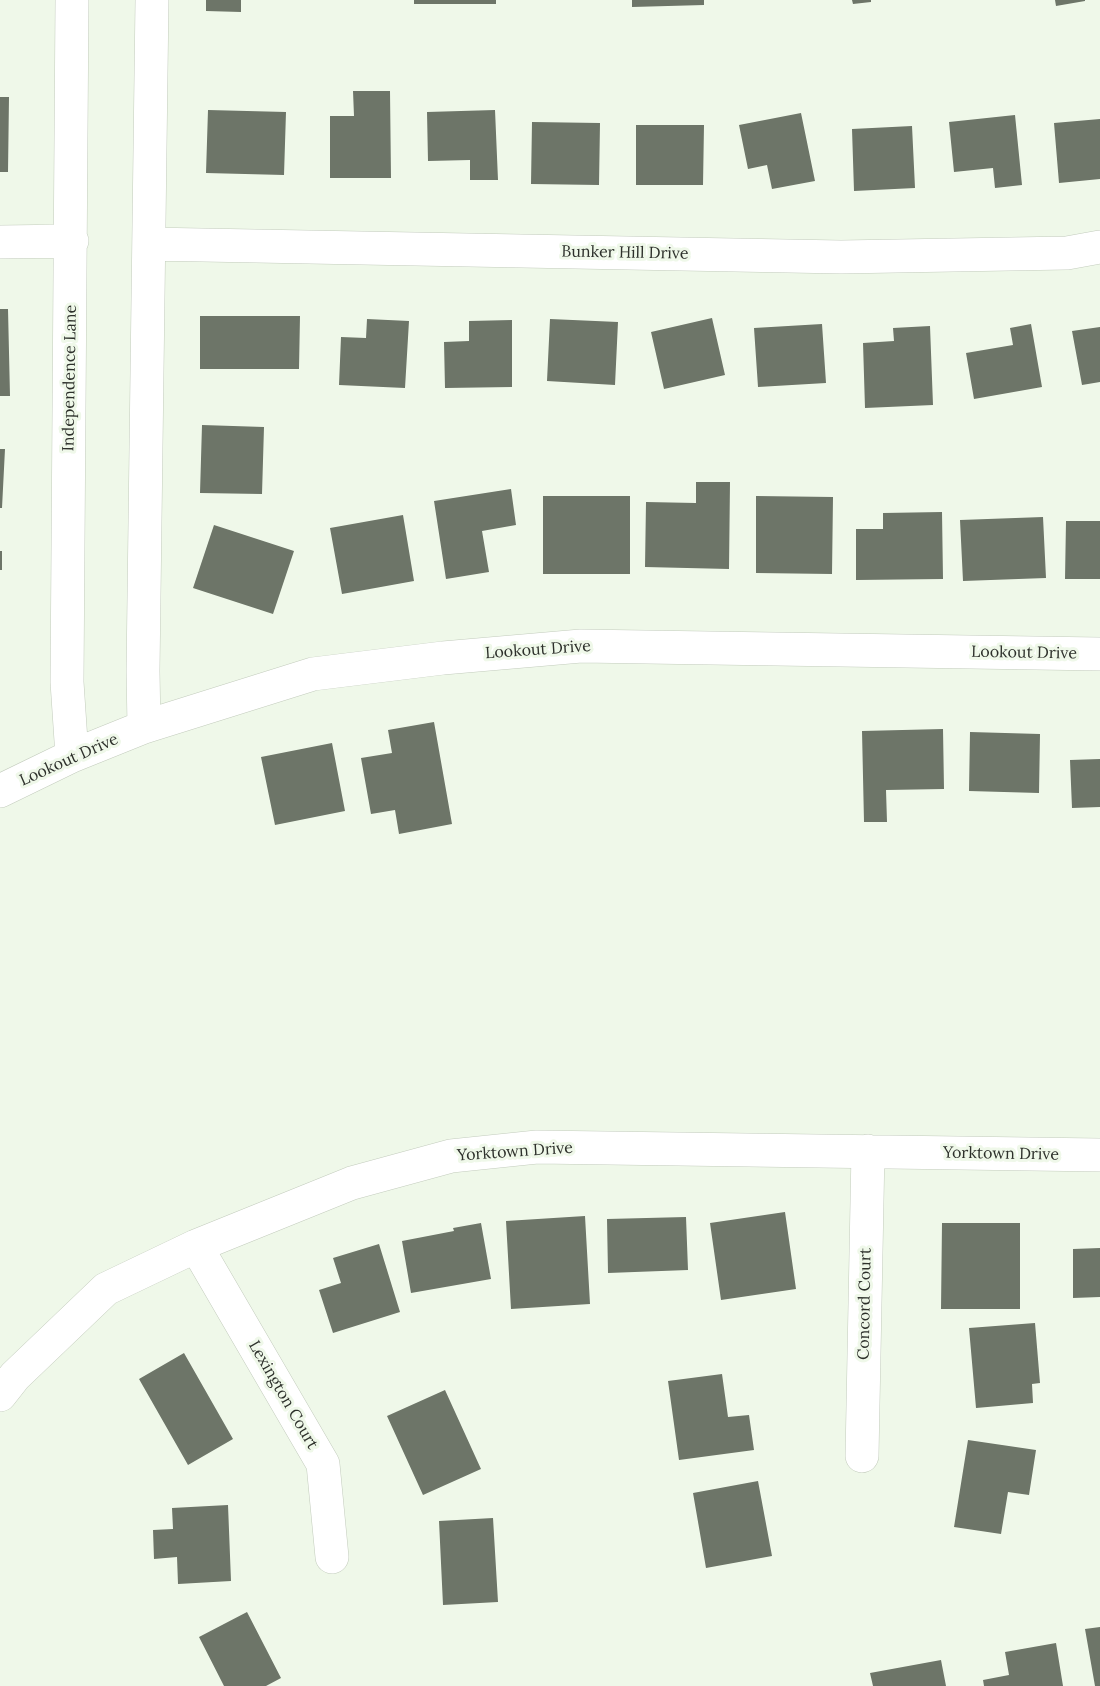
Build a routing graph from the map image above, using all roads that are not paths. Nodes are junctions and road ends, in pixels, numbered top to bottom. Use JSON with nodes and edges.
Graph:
{"nodes":[{"id":1,"x":72,"y":0,"type":"edge"},
{"id":2,"x":152,"y":0,"type":"edge"},
{"id":3,"x":72,"y":241,"type":"junction"},
{"id":4,"x":0,"y":242,"type":"edge"},
{"id":5,"x":149,"y":244,"type":"junction"},
{"id":6,"x":1100,"y":247,"type":"edge"},
{"id":7,"x":1100,"y":654,"type":"edge"},
{"id":8,"x":144,"y":727,"type":"junction"},
{"id":9,"x":72,"y":756,"type":"junction"},
{"id":10,"x":0,"y":791,"type":"edge"},
{"id":11,"x":868,"y":1151,"type":"junction"},
{"id":12,"x":1100,"y":1155,"type":"edge"},
{"id":13,"x":196,"y":1246,"type":"junction"},
{"id":14,"x":0,"y":1395,"type":"edge"},
{"id":15,"x":862,"y":1456,"type":"dead end"},
{"id":16,"x":332,"y":1557,"type":"dead end"}],
"edges":[{"from":1,"to":3,"type":"street","name":"Independence Lane"},
{"from":2,"to":5,"type":"street"},
{"from":3,"to":4,"type":"street"},
{"from":3,"to":9,"type":"street","name":"Independence Lane"},
{"from":5,"to":6,"type":"street","name":"Bunker Hill Drive"},
{"from":5,"to":8,"type":"street"},
{"from":7,"to":8,"type":"street","name":"Lookout Drive"},
{"from":8,"to":9,"type":"street","name":"Lookout Drive"},
{"from":9,"to":10,"type":"street","name":"Lookout Drive"},
{"from":11,"to":12,"type":"street","name":"Yorktown Drive"},
{"from":11,"to":13,"type":"street","name":"Yorktown Drive"},
{"from":11,"to":15,"type":"street","name":"Concord Court"},
{"from":13,"to":14,"type":"street","name":"Yorktown Drive"},
{"from":13,"to":16,"type":"street","name":"Lexington Court"}]}
